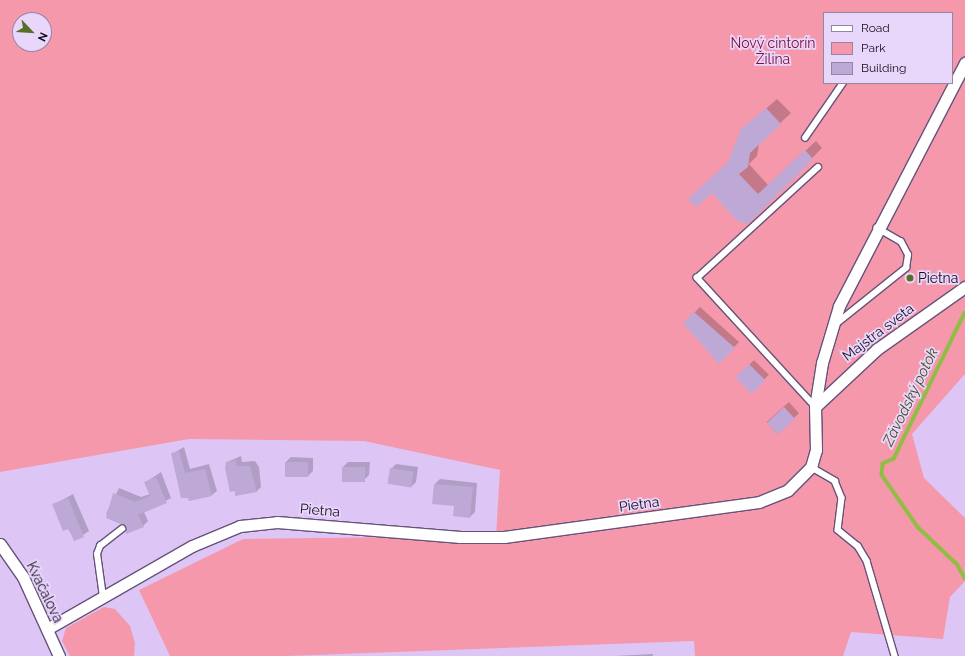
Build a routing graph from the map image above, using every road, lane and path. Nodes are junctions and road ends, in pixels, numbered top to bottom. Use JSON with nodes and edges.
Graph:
{"nodes":[{"id":1,"x":965,"y":63,"type":"edge"},
{"id":2,"x":842,"y":84,"type":"edge"},
{"id":3,"x":805,"y":138,"type":"dead end"},
{"id":4,"x":818,"y":167,"type":"dead end"},
{"id":5,"x":877,"y":228,"type":"junction"},
{"id":6,"x":965,"y":287,"type":"edge"},
{"id":7,"x":832,"y":327,"type":"junction"},
{"id":8,"x":815,"y":407,"type":"junction"},
{"id":9,"x":811,"y":467,"type":"junction"},
{"id":10,"x":122,"y":529,"type":"dead end"},
{"id":11,"x":0,"y":544,"type":"edge"},
{"id":12,"x":103,"y":597,"type":"junction"},
{"id":13,"x":47,"y":629,"type":"junction"},
{"id":14,"x":59,"y":656,"type":"edge"},
{"id":15,"x":895,"y":656,"type":"edge"}],
"edges":[{"from":1,"to":5,"type":"street"},
{"from":2,"to":3,"type":"lane"},
{"from":4,"to":8,"type":"lane"},
{"from":5,"to":7,"type":"street"},
{"from":5,"to":7,"type":"lane"},
{"from":6,"to":8,"type":"street","name":"Majstra sveta"},
{"from":7,"to":8,"type":"street"},
{"from":8,"to":9,"type":"street"},
{"from":9,"to":12,"type":"street","name":"Pietna"},
{"from":9,"to":15,"type":"lane"},
{"from":10,"to":12,"type":"lane"},
{"from":11,"to":13,"type":"street","name":"Kvačalova"},
{"from":12,"to":13,"type":"street","name":"Pietna"},
{"from":13,"to":14,"type":"street","name":"Kvačalova"}]}
